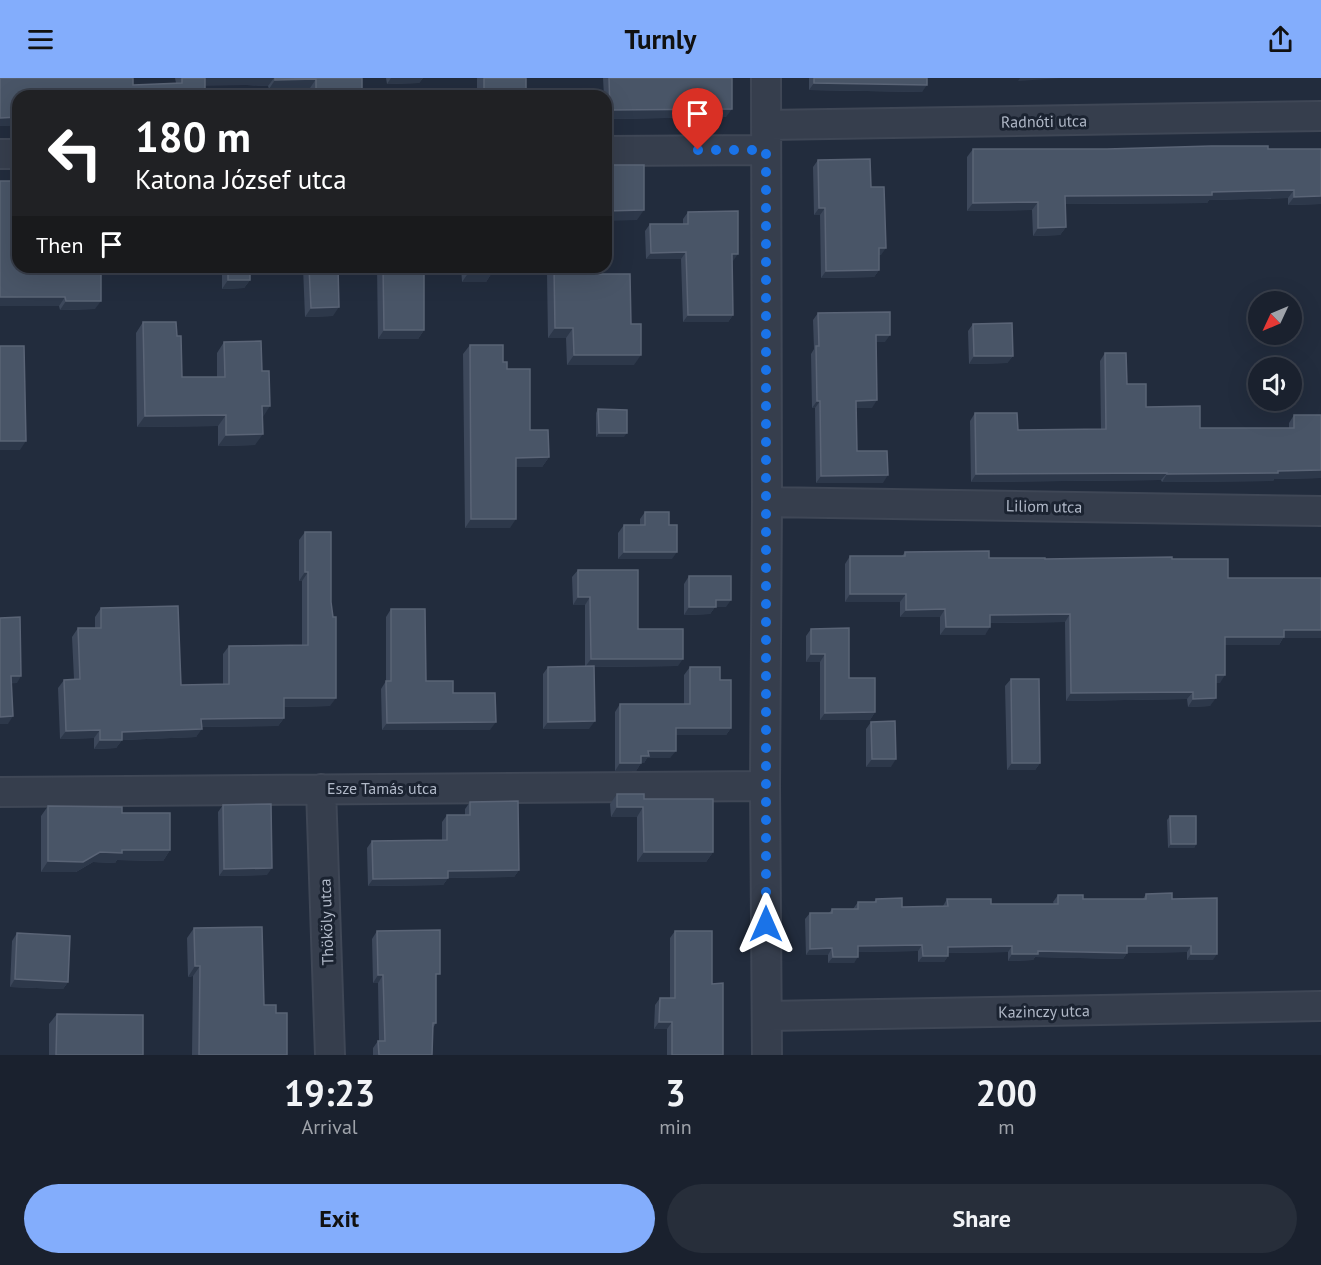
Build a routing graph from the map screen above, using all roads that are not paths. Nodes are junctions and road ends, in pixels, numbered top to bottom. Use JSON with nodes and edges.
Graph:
{"nodes":[{"id":1,"x":766,"y":78,"type":"edge"},
{"id":2,"x":1321,"y":116,"type":"edge"},
{"id":3,"x":766,"y":137,"type":"junction"},
{"id":4,"x":612,"y":150,"type":"edge"},
{"id":5,"x":767,"y":502,"type":"junction"},
{"id":6,"x":1321,"y":511,"type":"edge"},
{"id":7,"x":765,"y":786,"type":"junction"},
{"id":8,"x":321,"y":789,"type":"junction"},
{"id":9,"x":0,"y":792,"type":"edge"},
{"id":10,"x":1321,"y":1006,"type":"edge"},
{"id":11,"x":767,"y":1016,"type":"junction"},
{"id":12,"x":330,"y":1055,"type":"edge"},
{"id":13,"x":767,"y":1055,"type":"edge"}],
"edges":[{"from":1,"to":3,"type":"street"},
{"from":2,"to":3,"type":"street","name":"Radnóti utca"},
{"from":3,"to":4,"type":"street","name":"Radnóti utca"},
{"from":3,"to":5,"type":"street"},
{"from":5,"to":6,"type":"street","name":"Liliom utca"},
{"from":5,"to":7,"type":"street"},
{"from":7,"to":8,"type":"street","name":"Esze Tamás utca"},
{"from":7,"to":11,"type":"street"},
{"from":8,"to":9,"type":"street","name":"Esze Tamás utca"},
{"from":8,"to":12,"type":"street","name":"Thököly utca"},
{"from":10,"to":11,"type":"street","name":"Kazinczy utca"},
{"from":11,"to":13,"type":"street"}]}
